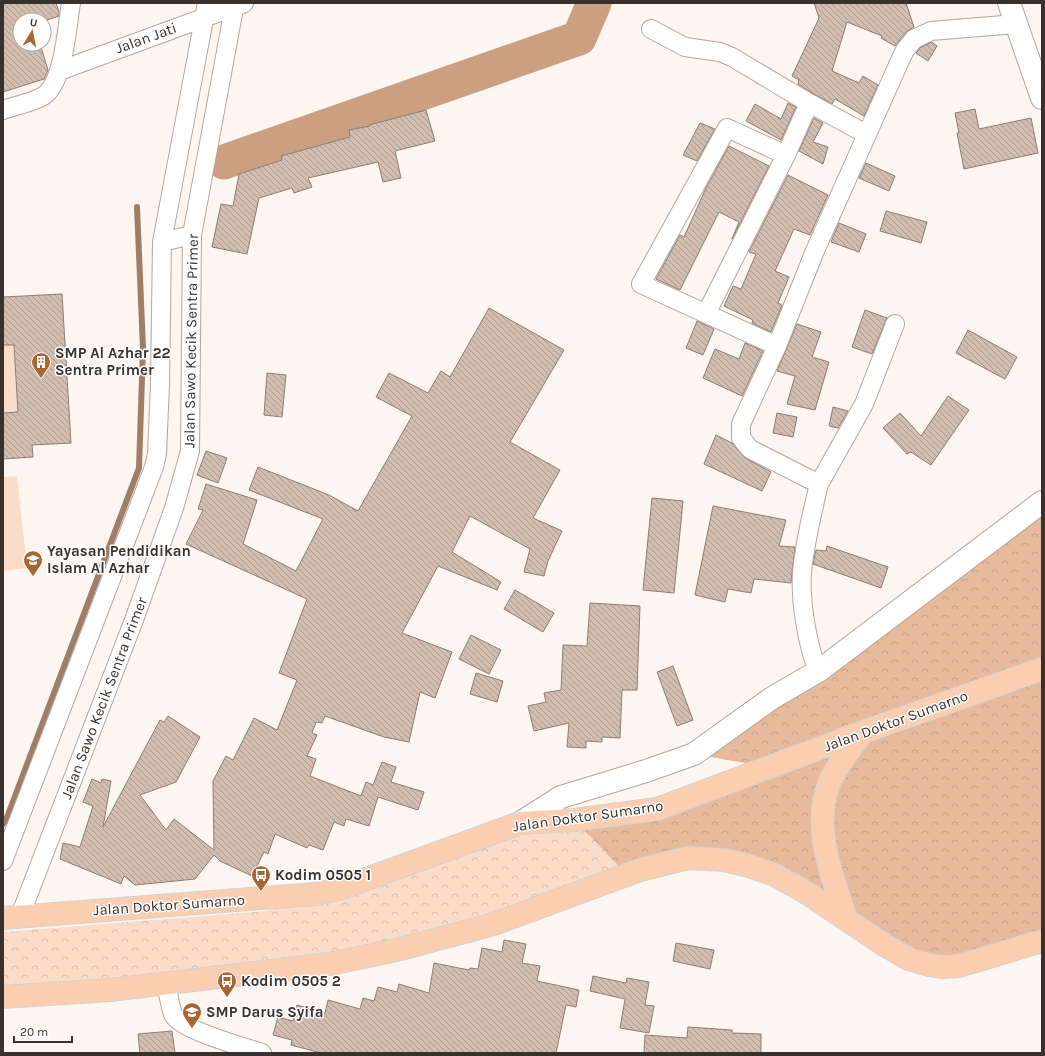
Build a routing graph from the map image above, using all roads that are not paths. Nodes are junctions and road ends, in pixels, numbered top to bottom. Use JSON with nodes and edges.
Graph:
{"nodes":[{"id":1,"x":71,"y":3,"type":"edge"},
{"id":2,"x":1009,"y":3,"type":"edge"},
{"id":3,"x":238,"y":4,"type":"edge"},
{"id":4,"x":205,"y":11,"type":"edge"},
{"id":5,"x":1016,"y":24,"type":"junction"},
{"id":6,"x":651,"y":29,"type":"dead end"},
{"id":7,"x":59,"y":71,"type":"junction"},
{"id":8,"x":1042,"y":98,"type":"edge"},
{"id":9,"x":809,"y":103,"type":"junction"},
{"id":10,"x":3,"y":110,"type":"edge"},
{"id":11,"x":866,"y":134,"type":"junction"},
{"id":12,"x":786,"y":155,"type":"junction"},
{"id":13,"x":192,"y":235,"type":"junction"},
{"id":14,"x":162,"y":242,"type":"junction"},
{"id":15,"x":706,"y":314,"type":"junction"},
{"id":16,"x":895,"y":324,"type":"dead end"},
{"id":17,"x":777,"y":346,"type":"junction"},
{"id":18,"x":818,"y":484,"type":"junction"},
{"id":19,"x":1042,"y":502,"type":"edge"},
{"id":20,"x":1042,"y":669,"type":"edge"},
{"id":21,"x":818,"y":671,"type":"junction"},
{"id":22,"x":863,"y":732,"type":"junction"},
{"id":23,"x":520,"y":823,"type":"junction"},
{"id":24,"x":3,"y":861,"type":"edge"},
{"id":25,"x":12,"y":917,"type":"edge"},
{"id":26,"x":846,"y":919,"type":"junction"},
{"id":27,"x":1042,"y":940,"type":"edge"},
{"id":28,"x":166,"y":982,"type":"junction"},
{"id":29,"x":3,"y":997,"type":"edge"},
{"id":30,"x":262,"y":1053,"type":"edge"}],
"edges":[{"from":1,"to":7,"type":"street"},
{"from":2,"to":5,"type":"street"},
{"from":3,"to":4,"type":"street","name":"Jalan Jati"},
{"from":3,"to":13,"type":"street","name":"Jalan Sawo Kecik Sentra Primer"},
{"from":4,"to":7,"type":"street","name":"Jalan Jati"},
{"from":4,"to":14,"type":"street","name":"Jalan Sawo Kecik Sentra Primer"},
{"from":5,"to":8,"type":"street"},
{"from":5,"to":11,"type":"street"},
{"from":6,"to":9,"type":"street"},
{"from":7,"to":10,"type":"street"},
{"from":9,"to":11,"type":"street"},
{"from":9,"to":12,"type":"street"},
{"from":11,"to":17,"type":"street"},
{"from":12,"to":15,"type":"street"},
{"from":12,"to":15,"type":"street"},
{"from":13,"to":14,"type":"street"},
{"from":13,"to":25,"type":"street","name":"Jalan Sawo Kecik Sentra Primer"},
{"from":14,"to":24,"type":"street","name":"Jalan Sawo Kecik Sentra Primer"},
{"from":15,"to":17,"type":"street"},
{"from":16,"to":18,"type":"street"},
{"from":17,"to":18,"type":"street"},
{"from":18,"to":21,"type":"street"},
{"from":19,"to":21,"type":"street"},
{"from":20,"to":22,"type":"main road","name":"Jalan Doktor Sumarno"},
{"from":21,"to":23,"type":"street"},
{"from":22,"to":23,"type":"main road","name":"Jalan Doktor Sumarno"},
{"from":22,"to":26,"type":"main road"},
{"from":23,"to":25,"type":"main road","name":"Jalan Doktor Sumarno"},
{"from":26,"to":27,"type":"main road"},
{"from":26,"to":28,"type":"main road"},
{"from":28,"to":29,"type":"main road"},
{"from":28,"to":30,"type":"street"}]}
